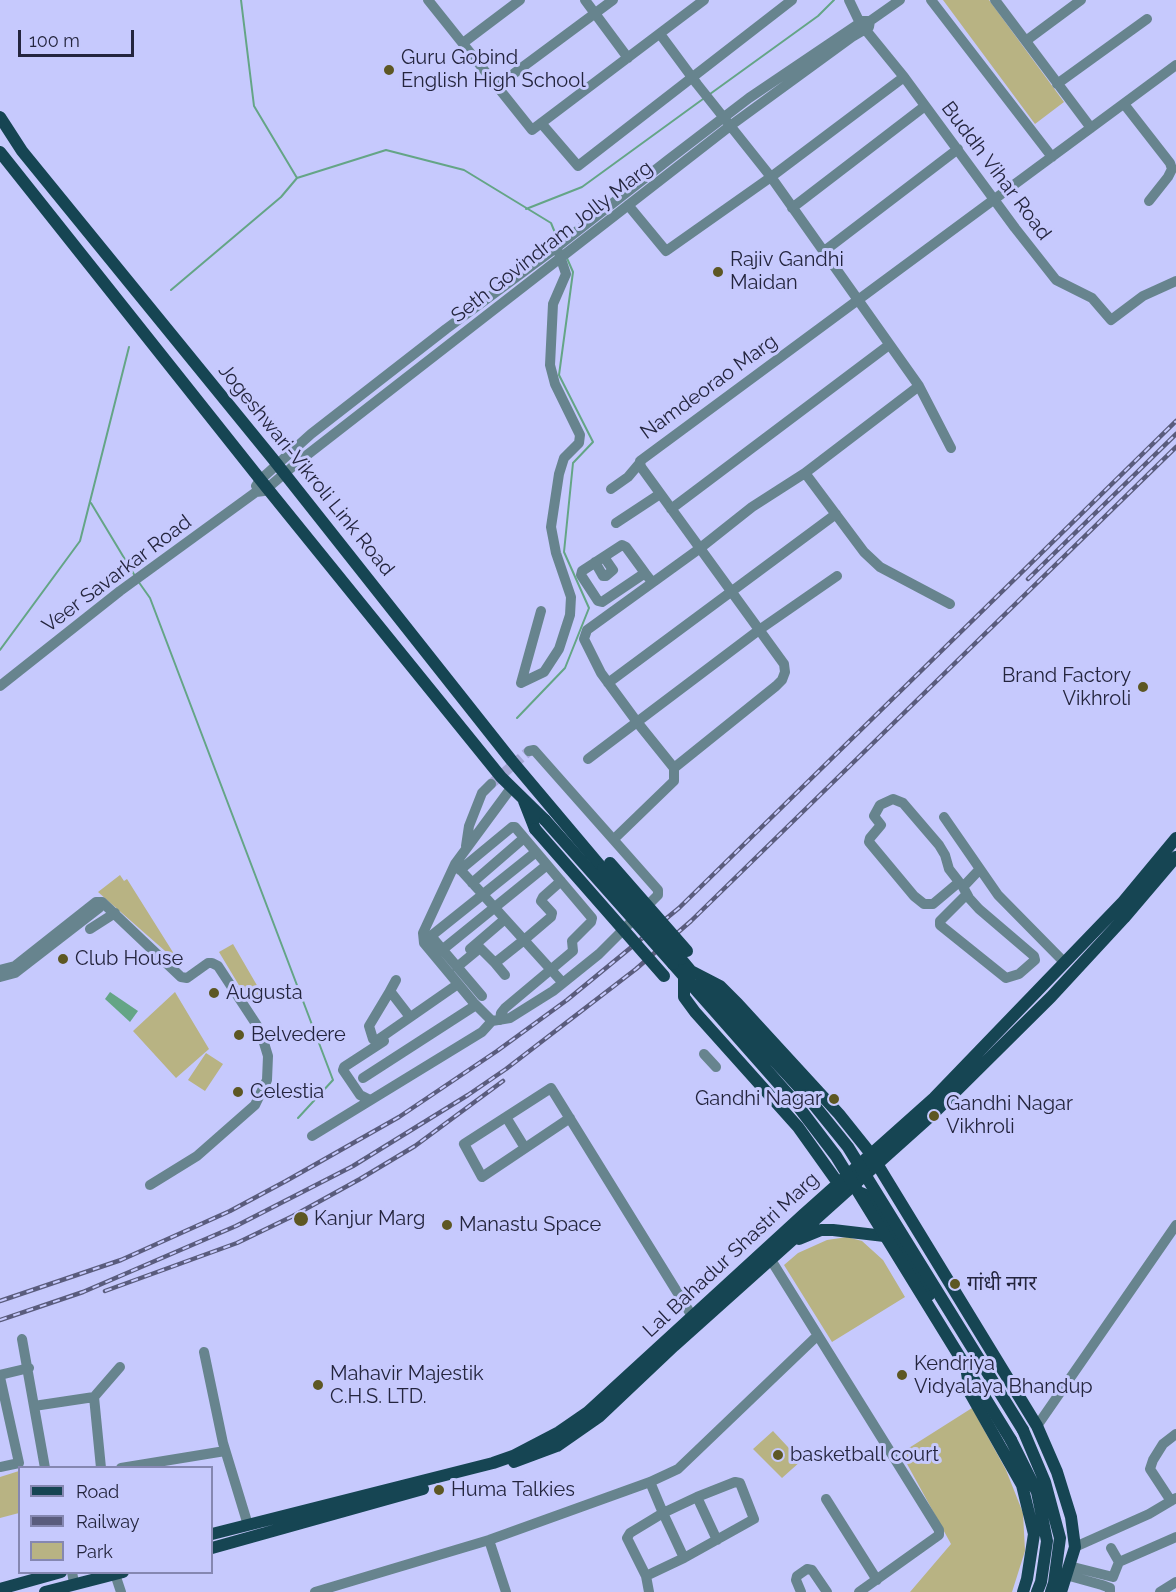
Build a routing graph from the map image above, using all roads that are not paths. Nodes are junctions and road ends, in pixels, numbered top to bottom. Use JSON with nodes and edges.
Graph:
{"nodes":[{"id":1,"x":428,"y":0,"type":"edge"},
{"id":2,"x":520,"y":0,"type":"edge"},
{"id":3,"x":585,"y":0,"type":"edge"},
{"id":4,"x":614,"y":0,"type":"edge"},
{"id":5,"x":792,"y":0,"type":"edge"},
{"id":6,"x":849,"y":0,"type":"edge"},
{"id":7,"x":900,"y":0,"type":"edge"},
{"id":8,"x":931,"y":0,"type":"edge"},
{"id":9,"x":995,"y":0,"type":"edge"},
{"id":10,"x":1080,"y":0,"type":"edge"},
{"id":11,"x":700,"y":1,"type":"edge"},
{"id":12,"x":596,"y":14,"type":"junction"},
{"id":13,"x":1147,"y":20,"type":"dead end"},
{"id":14,"x":865,"y":24,"type":"junction"},
{"id":15,"x":660,"y":34,"type":"junction"},
{"id":16,"x":1026,"y":40,"type":"junction"},
{"id":17,"x":463,"y":44,"type":"junction"},
{"id":18,"x":628,"y":58,"type":"junction"},
{"id":19,"x":1176,"y":65,"type":"edge"},
{"id":20,"x":904,"y":77,"type":"junction"},
{"id":21,"x":695,"y":81,"type":"junction"},
{"id":22,"x":1057,"y":84,"type":"junction"},
{"id":23,"x":497,"y":86,"type":"junction"},
{"id":24,"x":1124,"y":104,"type":"junction"},
{"id":25,"x":925,"y":106,"type":"junction"},
{"id":26,"x":0,"y":117,"type":"edge"},
{"id":27,"x":727,"y":122,"type":"junction"},
{"id":28,"x":541,"y":123,"type":"junction"},
{"id":29,"x":1090,"y":128,"type":"junction"},
{"id":30,"x":958,"y":149,"type":"junction"},
{"id":31,"x":0,"y":152,"type":"edge"},
{"id":32,"x":1052,"y":157,"type":"junction"},
{"id":33,"x":771,"y":177,"type":"junction"},
{"id":34,"x":995,"y":199,"type":"junction"},
{"id":35,"x":1149,"y":201,"type":"dead end"},
{"id":36,"x":628,"y":205,"type":"junction"},
{"id":37,"x":792,"y":208,"type":"junction"},
{"id":38,"x":574,"y":240,"type":"junction"},
{"id":39,"x":559,"y":252,"type":"junction"},
{"id":40,"x":823,"y":252,"type":"junction"},
{"id":41,"x":1176,"y":281,"type":"edge"},
{"id":42,"x":858,"y":301,"type":"junction"},
{"id":43,"x":889,"y":345,"type":"junction"},
{"id":44,"x":919,"y":386,"type":"junction"},
{"id":45,"x":951,"y":448,"type":"dead end"},
{"id":46,"x":639,"y":464,"type":"junction"},
{"id":47,"x":281,"y":469,"type":"junction"},
{"id":48,"x":805,"y":474,"type":"junction"},
{"id":49,"x":261,"y":487,"type":"junction"},
{"id":50,"x":611,"y":489,"type":"dead end"},
{"id":51,"x":660,"y":494,"type":"junction"},
{"id":52,"x":671,"y":509,"type":"junction"},
{"id":53,"x":836,"y":514,"type":"junction"},
{"id":54,"x":616,"y":523,"type":"dead end"},
{"id":55,"x":699,"y":549,"type":"junction"},
{"id":56,"x":837,"y":576,"type":"dead end"},
{"id":57,"x":649,"y":578,"type":"junction"},
{"id":58,"x":730,"y":592,"type":"junction"},
{"id":59,"x":950,"y":604,"type":"dead end"},
{"id":60,"x":541,"y":611,"type":"dead end"},
{"id":61,"x":759,"y":630,"type":"junction"},
{"id":62,"x":608,"y":683,"type":"junction"},
{"id":63,"x":0,"y":686,"type":"edge"},
{"id":64,"x":637,"y":722,"type":"junction"},
{"id":65,"x":530,"y":751,"type":"dead end"},
{"id":66,"x":588,"y":759,"type":"dead end"},
{"id":67,"x":674,"y":768,"type":"junction"},
{"id":68,"x":491,"y":784,"type":"tunnel mouth"},
{"id":69,"x":511,"y":788,"type":"junction"},
{"id":70,"x":522,"y":797,"type":"junction"},
{"id":71,"x":944,"y":817,"type":"dead end"},
{"id":72,"x":524,"y":838,"type":"junction"},
{"id":73,"x":614,"y":840,"type":"junction"},
{"id":74,"x":466,"y":847,"type":"junction"},
{"id":75,"x":1174,"y":849,"type":"edge"},
{"id":76,"x":536,"y":852,"type":"junction"},
{"id":77,"x":547,"y":865,"type":"junction"},
{"id":78,"x":458,"y":867,"type":"junction"},
{"id":79,"x":979,"y":870,"type":"junction"},
{"id":80,"x":561,"y":881,"type":"junction"},
{"id":81,"x":472,"y":883,"type":"junction"},
{"id":82,"x":963,"y":888,"type":"junction"},
{"id":83,"x":483,"y":895,"type":"junction"},
{"id":84,"x":494,"y":908,"type":"junction"},
{"id":85,"x":115,"y":913,"type":"junction"},
{"id":86,"x":505,"y":919,"type":"junction"},
{"id":87,"x":90,"y":928,"type":"dead end"},
{"id":88,"x":57,"y":937,"type":"junction"},
{"id":89,"x":524,"y":940,"type":"junction"},
{"id":90,"x":478,"y":945,"type":"junction"},
{"id":91,"x":442,"y":950,"type":"junction"},
{"id":92,"x":680,"y":958,"type":"junction"},
{"id":93,"x":495,"y":963,"type":"junction"},
{"id":94,"x":1065,"y":963,"type":"junction"},
{"id":95,"x":455,"y":965,"type":"junction"},
{"id":96,"x":0,"y":970,"type":"edge"},
{"id":97,"x":551,"y":970,"type":"junction"},
{"id":98,"x":506,"y":975,"type":"dead end"},
{"id":99,"x":688,"y":975,"type":"junction"},
{"id":100,"x":0,"y":977,"type":"edge"},
{"id":101,"x":396,"y":980,"type":"dead end"},
{"id":102,"x":563,"y":983,"type":"junction"},
{"id":103,"x":460,"y":986,"type":"junction"},
{"id":104,"x":390,"y":991,"type":"junction"},
{"id":105,"x":479,"y":1000,"type":"junction"},
{"id":106,"x":410,"y":1017,"type":"junction"},
{"id":107,"x":496,"y":1020,"type":"junction"},
{"id":108,"x":704,"y":1054,"type":"dead end"},
{"id":109,"x":716,"y":1067,"type":"dead end"},
{"id":110,"x":363,"y":1078,"type":"dead end"},
{"id":111,"x":370,"y":1101,"type":"junction"},
{"id":112,"x":938,"y":1102,"type":"junction"},
{"id":113,"x":506,"y":1117,"type":"junction"},
{"id":114,"x":570,"y":1118,"type":"junction"},
{"id":115,"x":312,"y":1136,"type":"dead end"},
{"id":116,"x":525,"y":1148,"type":"junction"},
{"id":117,"x":874,"y":1159,"type":"junction"},
{"id":118,"x":838,"y":1183,"type":"junction"},
{"id":119,"x":150,"y":1185,"type":"dead end"},
{"id":120,"x":850,"y":1189,"type":"junction"},
{"id":121,"x":1176,"y":1225,"type":"edge"},
{"id":122,"x":895,"y":1238,"type":"junction"},
{"id":123,"x":789,"y":1244,"type":"junction"},
{"id":124,"x":771,"y":1260,"type":"junction"},
{"id":125,"x":692,"y":1316,"type":"junction"},
{"id":126,"x":818,"y":1336,"type":"junction"},
{"id":127,"x":22,"y":1339,"type":"dead end"},
{"id":128,"x":204,"y":1352,"type":"dead end"},
{"id":129,"x":120,"y":1367,"type":"dead end"},
{"id":130,"x":29,"y":1368,"type":"junction"},
{"id":131,"x":0,"y":1376,"type":"edge"},
{"id":132,"x":94,"y":1397,"type":"junction"},
{"id":133,"x":34,"y":1406,"type":"junction"},
{"id":134,"x":1037,"y":1426,"type":"junction"},
{"id":135,"x":1176,"y":1434,"type":"edge"},
{"id":136,"x":225,"y":1451,"type":"junction"},
{"id":137,"x":154,"y":1465,"type":"edge"},
{"id":138,"x":45,"y":1466,"type":"edge"},
{"id":139,"x":101,"y":1466,"type":"edge"},
{"id":140,"x":138,"y":1466,"type":"edge"},
{"id":141,"x":0,"y":1467,"type":"edge"},
{"id":142,"x":650,"y":1482,"type":"junction"},
{"id":143,"x":697,"y":1497,"type":"junction"},
{"id":144,"x":825,"y":1499,"type":"dead end"},
{"id":145,"x":1174,"y":1499,"type":"edge"},
{"id":146,"x":663,"y":1513,"type":"junction"},
{"id":147,"x":248,"y":1525,"type":"junction"},
{"id":148,"x":213,"y":1534,"type":"edge"},
{"id":149,"x":1176,"y":1537,"type":"edge"},
{"id":150,"x":489,"y":1540,"type":"junction"},
{"id":151,"x":717,"y":1540,"type":"junction"},
{"id":152,"x":1075,"y":1547,"type":"junction"},
{"id":153,"x":213,"y":1548,"type":"edge"},
{"id":154,"x":1111,"y":1548,"type":"dead end"},
{"id":155,"x":684,"y":1558,"type":"junction"},
{"id":156,"x":1119,"y":1562,"type":"junction"},
{"id":157,"x":54,"y":1574,"type":"edge"},
{"id":158,"x":110,"y":1574,"type":"edge"},
{"id":159,"x":119,"y":1574,"type":"edge"},
{"id":160,"x":646,"y":1576,"type":"junction"},
{"id":161,"x":1113,"y":1577,"type":"junction"},
{"id":162,"x":73,"y":1578,"type":"edge"},
{"id":163,"x":877,"y":1580,"type":"junction"},
{"id":164,"x":1176,"y":1582,"type":"edge"},
{"id":165,"x":1062,"y":1584,"type":"edge"},
{"id":166,"x":0,"y":1589,"type":"edge"},
{"id":167,"x":1110,"y":1590,"type":"edge"},
{"id":168,"x":1023,"y":1591,"type":"edge"},
{"id":169,"x":45,"y":1592,"type":"edge"},
{"id":170,"x":121,"y":1592,"type":"edge"},
{"id":171,"x":315,"y":1592,"type":"edge"},
{"id":172,"x":506,"y":1592,"type":"edge"},
{"id":173,"x":649,"y":1592,"type":"edge"},
{"id":174,"x":801,"y":1592,"type":"edge"},
{"id":175,"x":827,"y":1592,"type":"edge"},
{"id":176,"x":859,"y":1592,"type":"edge"},
{"id":177,"x":1036,"y":1592,"type":"edge"},
{"id":178,"x":1160,"y":1592,"type":"edge"}],
"edges":[{"from":1,"to":17,"type":"street"},
{"from":2,"to":17,"type":"street"},
{"from":3,"to":12,"type":"street"},
{"from":4,"to":12,"type":"street"},
{"from":5,"to":21,"type":"street"},
{"from":6,"to":14,"type":"street","name":"Buddh Vihar Road"},
{"from":7,"to":14,"type":"street","name":"Seth Govindram Jolly Marg"},
{"from":8,"to":32,"type":"street"},
{"from":9,"to":16,"type":"street"},
{"from":10,"to":16,"type":"street"},
{"from":11,"to":15,"type":"street"},
{"from":12,"to":18,"type":"street"},
{"from":12,"to":23,"type":"street"},
{"from":13,"to":22,"type":"street"},
{"from":14,"to":20,"type":"street","name":"Buddh Vihar Road"},
{"from":14,"to":27,"type":"street","name":"Seth Govindram Jolly Marg"},
{"from":15,"to":18,"type":"street"},
{"from":15,"to":21,"type":"street"},
{"from":16,"to":22,"type":"street"},
{"from":17,"to":23,"type":"street"},
{"from":18,"to":28,"type":"street"},
{"from":19,"to":24,"type":"street","name":"Namdeorao Marg"},
{"from":20,"to":25,"type":"street","name":"Buddh Vihar Road"},
{"from":20,"to":33,"type":"street"},
{"from":21,"to":27,"type":"street"},
{"from":21,"to":28,"type":"street"},
{"from":22,"to":29,"type":"street"},
{"from":23,"to":28,"type":"street"},
{"from":24,"to":29,"type":"street","name":"Namdeorao Marg"},
{"from":24,"to":35,"type":"street"},
{"from":25,"to":30,"type":"street","name":"Buddh Vihar Road"},
{"from":25,"to":37,"type":"street"},
{"from":26,"to":47,"type":"main road","name":"Jogeshwari-Vikroli Link Road"},
{"from":27,"to":33,"type":"street"},
{"from":27,"to":36,"type":"street","name":"Seth Govindram Jolly Marg"},
{"from":27,"to":38,"type":"street"},
{"from":29,"to":32,"type":"street","name":"Namdeorao Marg"},
{"from":30,"to":34,"type":"street","name":"Buddh Vihar Road"},
{"from":30,"to":40,"type":"street"},
{"from":31,"to":49,"type":"main road","name":"Jogeshwari-Vikroli Link Road"},
{"from":32,"to":34,"type":"street","name":"Namdeorao Marg"},
{"from":33,"to":36,"type":"street"},
{"from":33,"to":37,"type":"street"},
{"from":34,"to":41,"type":"street","name":"Buddh Vihar Road"},
{"from":34,"to":42,"type":"street","name":"Namdeorao Marg"},
{"from":36,"to":38,"type":"street","name":"Seth Govindram Jolly Marg"},
{"from":37,"to":40,"type":"street"},
{"from":38,"to":39,"type":"street","name":"Seth Govindram Jolly Marg"},
{"from":39,"to":47,"type":"street","name":"Seth Govindram Jolly Marg"},
{"from":39,"to":60,"type":"street"},
{"from":40,"to":42,"type":"street"},
{"from":42,"to":43,"type":"street"},
{"from":42,"to":46,"type":"street","name":"Namdeorao Marg"},
{"from":43,"to":44,"type":"street"},
{"from":43,"to":52,"type":"street"},
{"from":44,"to":45,"type":"street"},
{"from":44,"to":48,"type":"street"},
{"from":46,"to":50,"type":"street"},
{"from":46,"to":51,"type":"street","name":"Namdeorao Marg"},
{"from":47,"to":49,"type":"street"},
{"from":47,"to":92,"type":"main road","name":"Jogeshwari-Vikroli Link Road","bridge":true},
{"from":48,"to":53,"type":"street"},
{"from":48,"to":55,"type":"street"},
{"from":49,"to":63,"type":"street","name":"Veer Savarkar Road"},
{"from":49,"to":69,"type":"main road","name":"Jogeshwari-Vikroli Link Road"},
{"from":51,"to":52,"type":"street","name":"Namdeorao Marg"},
{"from":51,"to":54,"type":"street"},
{"from":52,"to":55,"type":"street","name":"Namdeorao Marg"},
{"from":53,"to":58,"type":"street"},
{"from":53,"to":59,"type":"street"},
{"from":55,"to":57,"type":"street"},
{"from":55,"to":58,"type":"street","name":"Namdeorao Marg"},
{"from":56,"to":61,"type":"street"},
{"from":57,"to":57,"type":"street"},
{"from":57,"to":62,"type":"street"},
{"from":58,"to":61,"type":"street","name":"Namdeorao Marg"},
{"from":58,"to":62,"type":"street"},
{"from":61,"to":64,"type":"street"},
{"from":61,"to":67,"type":"street","name":"Namdeorao Marg"},
{"from":62,"to":64,"type":"street"},
{"from":64,"to":66,"type":"street"},
{"from":64,"to":67,"type":"street"},
{"from":65,"to":73,"type":"street"},
{"from":67,"to":73,"type":"street","name":"Namdeorao Marg"},
{"from":68,"to":74,"type":"street"},
{"from":69,"to":70,"type":"main road","name":"Jogeshwari-Vikroli Link Road"},
{"from":69,"to":74,"type":"street"},
{"from":70,"to":92,"type":"main road","name":"Jogeshwari-Vikroli Link Road","bridge":true},
{"from":70,"to":99,"type":"main road","bridge":true},
{"from":71,"to":79,"type":"street"},
{"from":72,"to":76,"type":"street"},
{"from":72,"to":78,"type":"street"},
{"from":72,"to":81,"type":"street"},
{"from":73,"to":102,"type":"street"},
{"from":74,"to":78,"type":"street"},
{"from":75,"to":94,"type":"main road","name":"Lal Bahadur Shastri Marg"},
{"from":75,"to":112,"type":"main road","name":"Lal Bahadur Shastri Marg"},
{"from":76,"to":77,"type":"street"},
{"from":76,"to":83,"type":"street"},
{"from":77,"to":80,"type":"street"},
{"from":77,"to":84,"type":"street"},
{"from":78,"to":81,"type":"street"},
{"from":78,"to":103,"type":"street"},
{"from":79,"to":82,"type":"street"},
{"from":79,"to":94,"type":"street"},
{"from":80,"to":89,"type":"street"},
{"from":80,"to":97,"type":"street"},
{"from":81,"to":83,"type":"street"},
{"from":82,"to":82,"type":"street"},
{"from":82,"to":82,"type":"street"},
{"from":83,"to":84,"type":"street"},
{"from":83,"to":91,"type":"street"},
{"from":84,"to":86,"type":"street"},
{"from":84,"to":91,"type":"street"},
{"from":85,"to":87,"type":"street"},
{"from":85,"to":88,"type":"street"},
{"from":85,"to":119,"type":"street"},
{"from":86,"to":89,"type":"street"},
{"from":86,"to":90,"type":"street"},
{"from":88,"to":96,"type":"street"},
{"from":88,"to":100,"type":"street"},
{"from":89,"to":93,"type":"street"},
{"from":89,"to":97,"type":"street"},
{"from":90,"to":93,"type":"street"},
{"from":90,"to":95,"type":"street"},
{"from":91,"to":95,"type":"street"},
{"from":92,"to":99,"type":"main road"},
{"from":92,"to":99,"type":"main road"},
{"from":93,"to":98,"type":"street"},
{"from":94,"to":112,"type":"main road","name":"Lal Bahadur Shastri Marg"},
{"from":95,"to":105,"type":"street"},
{"from":97,"to":102,"type":"street"},
{"from":97,"to":107,"type":"street"},
{"from":99,"to":117,"type":"main road"},
{"from":99,"to":118,"type":"main road"},
{"from":99,"to":165,"type":"main road","bridge":true},
{"from":99,"to":177,"type":"main road","bridge":true},
{"from":101,"to":104,"type":"street"},
{"from":102,"to":107,"type":"street"},
{"from":103,"to":105,"type":"street"},
{"from":103,"to":106,"type":"street"},
{"from":103,"to":111,"type":"street"},
{"from":104,"to":106,"type":"street"},
{"from":104,"to":106,"type":"street"},
{"from":105,"to":107,"type":"street"},
{"from":105,"to":110,"type":"street"},
{"from":107,"to":111,"type":"street"},
{"from":108,"to":109,"type":"street"},
{"from":111,"to":115,"type":"street"},
{"from":112,"to":117,"type":"main road","name":"Lal Bahadur Shastri Marg"},
{"from":113,"to":114,"type":"street"},
{"from":113,"to":116,"type":"street"},
{"from":113,"to":116,"type":"street"},
{"from":114,"to":116,"type":"street"},
{"from":114,"to":125,"type":"street"},
{"from":117,"to":118,"type":"main road","name":"Lal Bahadur Shastri Marg"},
{"from":117,"to":120,"type":"main road","name":"Lal Bahadur Shastri Marg"},
{"from":117,"to":134,"type":"main road"},
{"from":118,"to":120,"type":"main road"},
{"from":118,"to":125,"type":"main road","name":"Lal Bahadur Shastri Marg"},
{"from":120,"to":122,"type":"main road"},
{"from":120,"to":123,"type":"main road","name":"Lal Bahadur Shastri Marg"},
{"from":121,"to":134,"type":"street"},
{"from":122,"to":123,"type":"main road"},
{"from":122,"to":168,"type":"main road"},
{"from":123,"to":124,"type":"main road","name":"Lal Bahadur Shastri Marg"},
{"from":124,"to":126,"type":"street"},
{"from":124,"to":153,"type":"main road","name":"Lal Bahadur Shastri Marg"},
{"from":125,"to":147,"type":"main road","name":"Lal Bahadur Shastri Marg"},
{"from":126,"to":142,"type":"street"},
{"from":126,"to":163,"type":"street"},
{"from":127,"to":130,"type":"street"},
{"from":128,"to":136,"type":"street"},
{"from":129,"to":132,"type":"street"},
{"from":130,"to":131,"type":"street"},
{"from":130,"to":133,"type":"street"},
{"from":131,"to":141,"type":"street"},
{"from":132,"to":133,"type":"street"},
{"from":132,"to":139,"type":"street"},
{"from":133,"to":138,"type":"street"},
{"from":134,"to":152,"type":"main road"},
{"from":135,"to":145,"type":"street"},
{"from":136,"to":137,"type":"street"},
{"from":136,"to":147,"type":"street"},
{"from":137,"to":140,"type":"street"},
{"from":142,"to":146,"type":"street"},
{"from":142,"to":150,"type":"street"},
{"from":143,"to":146,"type":"street"},
{"from":143,"to":151,"type":"street"},
{"from":143,"to":151,"type":"street"},
{"from":144,"to":163,"type":"street"},
{"from":145,"to":152,"type":"street"},
{"from":146,"to":155,"type":"street"},
{"from":146,"to":160,"type":"street"},
{"from":147,"to":148,"type":"main road","name":"Lal Bahadur Shastri Marg"},
{"from":149,"to":156,"type":"street"},
{"from":150,"to":171,"type":"street"},
{"from":150,"to":172,"type":"street"},
{"from":151,"to":155,"type":"street"},
{"from":152,"to":165,"type":"main road"},
{"from":154,"to":156,"type":"street"},
{"from":155,"to":160,"type":"street"},
{"from":156,"to":161,"type":"street"},
{"from":157,"to":166,"type":"main road"},
{"from":158,"to":162,"type":"main road"},
{"from":159,"to":170,"type":"street"},
{"from":160,"to":173,"type":"street"},
{"from":161,"to":165,"type":"street"},
{"from":161,"to":167,"type":"street"},
{"from":162,"to":169,"type":"main road"},
{"from":163,"to":176,"type":"street"},
{"from":164,"to":178,"type":"street"},
{"from":165,"to":167,"type":"street"},
{"from":174,"to":175,"type":"street"}]}
